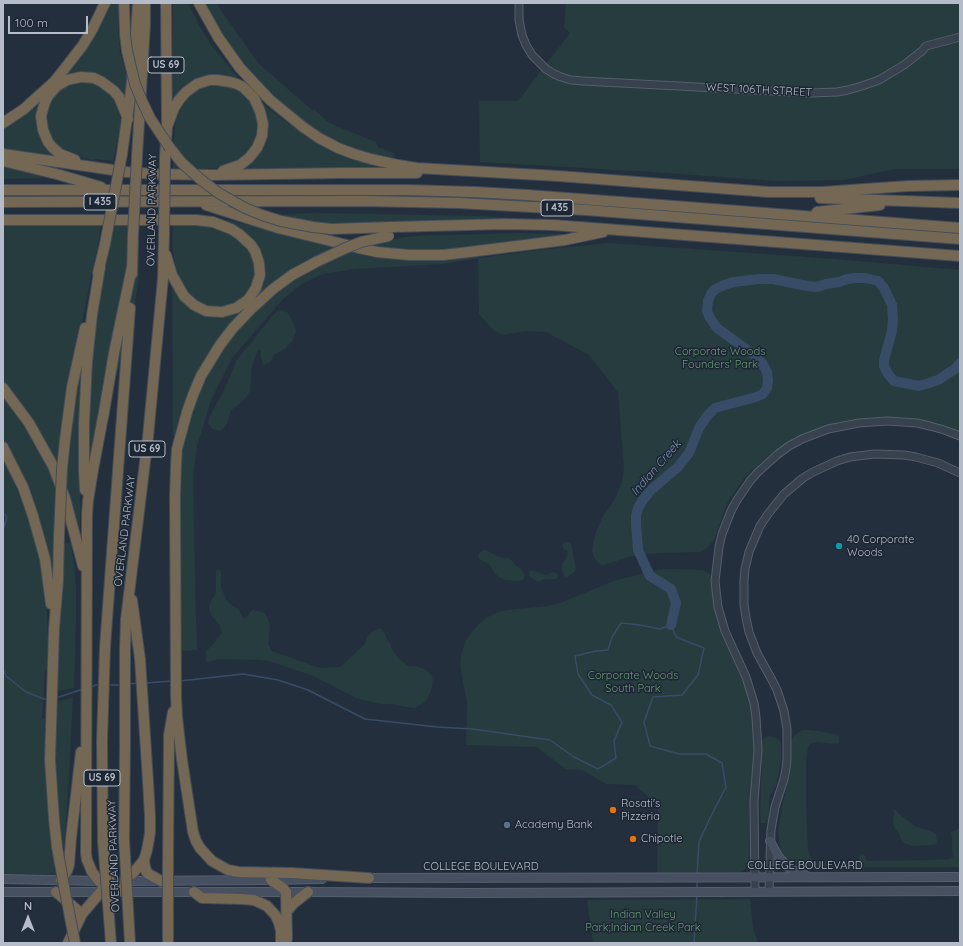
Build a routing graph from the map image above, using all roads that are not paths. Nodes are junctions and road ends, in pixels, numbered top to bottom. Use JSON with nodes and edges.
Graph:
{"nodes":[{"id":1,"x":105,"y":3,"type":"edge"},
{"id":2,"x":124,"y":3,"type":"edge"},
{"id":3,"x":138,"y":3,"type":"edge"},
{"id":4,"x":145,"y":3,"type":"edge"},
{"id":5,"x":166,"y":3,"type":"edge"},
{"id":6,"x":198,"y":3,"type":"edge"},
{"id":7,"x":519,"y":3,"type":"edge"},
{"id":8,"x":960,"y":37,"type":"edge"},
{"id":9,"x":128,"y":119,"type":"junction"},
{"id":10,"x":3,"y":123,"type":"edge"},
{"id":11,"x":167,"y":127,"type":"junction"},
{"id":12,"x":3,"y":154,"type":"edge"},
{"id":13,"x":3,"y":161,"type":"edge"},
{"id":14,"x":99,"y":168,"type":"junction"},
{"id":15,"x":458,"y":170,"type":"junction"},
{"id":16,"x":211,"y":175,"type":"junction"},
{"id":17,"x":960,"y":185,"type":"edge"},
{"id":18,"x":3,"y":190,"type":"edge"},
{"id":19,"x":111,"y":190,"type":"junction"},
{"id":20,"x":769,"y":192,"type":"junction"},
{"id":21,"x":3,"y":202,"type":"edge"},
{"id":22,"x":196,"y":202,"type":"junction"},
{"id":23,"x":919,"y":202,"type":"junction"},
{"id":24,"x":960,"y":203,"type":"edge"},
{"id":25,"x":795,"y":215,"type":"junction"},
{"id":26,"x":3,"y":220,"type":"edge"},
{"id":27,"x":960,"y":228,"type":"edge"},
{"id":28,"x":616,"y":229,"type":"junction"},
{"id":29,"x":390,"y":232,"type":"junction"},
{"id":30,"x":960,"y":239,"type":"edge"},
{"id":31,"x":164,"y":248,"type":"junction"},
{"id":32,"x":960,"y":256,"type":"edge"},
{"id":33,"x":100,"y":267,"type":"junction"},
{"id":34,"x":132,"y":267,"type":"junction"},
{"id":35,"x":3,"y":388,"type":"edge"},
{"id":36,"x":960,"y":436,"type":"edge"},
{"id":37,"x":3,"y":447,"type":"edge"},
{"id":38,"x":960,"y":473,"type":"edge"},
{"id":39,"x":87,"y":514,"type":"junction"},
{"id":40,"x":87,"y":578,"type":"junction"},
{"id":41,"x":130,"y":586,"type":"junction"},
{"id":42,"x":54,"y":629,"type":"junction"},
{"id":43,"x":176,"y":696,"type":"junction"},
{"id":44,"x":86,"y":720,"type":"junction"},
{"id":45,"x":770,"y":841,"type":"junction"},
{"id":46,"x":144,"y":860,"type":"junction"},
{"id":47,"x":755,"y":877,"type":"junction"},
{"id":48,"x":769,"y":877,"type":"junction"},
{"id":49,"x":809,"y":877,"type":"junction"},
{"id":50,"x":960,"y":877,"type":"edge"},
{"id":51,"x":370,"y":878,"type":"junction"},
{"id":52,"x":3,"y":879,"type":"edge"},
{"id":53,"x":61,"y":880,"type":"junction"},
{"id":54,"x":271,"y":880,"type":"junction"},
{"id":55,"x":121,"y":881,"type":"junction"},
{"id":56,"x":161,"y":881,"type":"junction"},
{"id":57,"x":106,"y":887,"type":"junction"},
{"id":58,"x":755,"y":891,"type":"junction"},
{"id":59,"x":769,"y":891,"type":"junction"},
{"id":60,"x":960,"y":891,"type":"edge"},
{"id":61,"x":3,"y":892,"type":"edge"},
{"id":62,"x":56,"y":892,"type":"junction"},
{"id":63,"x":127,"y":892,"type":"joint"},
{"id":64,"x":194,"y":892,"type":"junction"},
{"id":65,"x":286,"y":892,"type":"junction"},
{"id":66,"x":308,"y":892,"type":"junction"},
{"id":67,"x":287,"y":911,"type":"junction"},
{"id":68,"x":82,"y":914,"type":"junction"},
{"id":69,"x":68,"y":943,"type":"edge"},
{"id":70,"x":75,"y":943,"type":"edge"},
{"id":71,"x":111,"y":943,"type":"edge"},
{"id":72,"x":130,"y":943,"type":"edge"},
{"id":73,"x":169,"y":943,"type":"edge"},
{"id":74,"x":281,"y":943,"type":"edge"},
{"id":75,"x":286,"y":943,"type":"edge"}],
"edges":[{"from":1,"to":10,"type":"highway"},
{"from":2,"to":29,"type":"highway","bridge":true},
{"from":3,"to":9,"type":"highway"},
{"from":4,"to":34,"type":"highway","name":"OVERLAND PARKWAY","number":"US 69","bridge":true},
{"from":5,"to":11,"type":"highway","name":"OVERLAND PARKWAY","number":"US 69"},
{"from":6,"to":15,"type":"highway"},
{"from":7,"to":8,"type":"street","name":"WEST 106TH STREET"},
{"from":9,"to":14,"type":"highway"},
{"from":9,"to":33,"type":"highway","bridge":true},
{"from":11,"to":16,"type":"highway"},
{"from":11,"to":31,"type":"highway","name":"OVERLAND PARKWAY","number":"US 69","bridge":true},
{"from":12,"to":14,"type":"highway"},
{"from":13,"to":19,"type":"highway"},
{"from":14,"to":16,"type":"highway"},
{"from":15,"to":16,"type":"highway"},
{"from":15,"to":20,"type":"highway"},
{"from":17,"to":20,"type":"highway"},
{"from":18,"to":19,"type":"highway","number":"I 435"},
{"from":19,"to":25,"type":"highway","number":"I 435"},
{"from":20,"to":23,"type":"highway"},
{"from":21,"to":22,"type":"highway","number":"I 435"},
{"from":22,"to":28,"type":"highway"},
{"from":22,"to":30,"type":"highway","number":"I 435"},
{"from":23,"to":24,"type":"highway"},
{"from":23,"to":25,"type":"highway"},
{"from":25,"to":27,"type":"highway","number":"I 435"},
{"from":26,"to":31,"type":"highway"},
{"from":28,"to":29,"type":"highway"},
{"from":28,"to":32,"type":"highway"},
{"from":29,"to":43,"type":"highway","bridge":true},
{"from":31,"to":41,"type":"highway","name":"OVERLAND PARKWAY","number":"US 69"},
{"from":33,"to":39,"type":"highway"},
{"from":33,"to":42,"type":"highway","bridge":true},
{"from":34,"to":39,"type":"highway"},
{"from":34,"to":71,"type":"highway","name":"OVERLAND PARKWAY","number":"US 69","bridge":true},
{"from":35,"to":40,"type":"highway"},
{"from":36,"to":47,"type":"street"},
{"from":37,"to":42,"type":"highway"},
{"from":38,"to":45,"type":"street"},
{"from":39,"to":40,"type":"highway"},
{"from":40,"to":44,"type":"highway"},
{"from":41,"to":46,"type":"highway"},
{"from":41,"to":72,"type":"highway","name":"OVERLAND PARKWAY","number":"US 69","bridge":true},
{"from":42,"to":70,"type":"highway","bridge":true},
{"from":43,"to":51,"type":"highway"},
{"from":43,"to":73,"type":"highway","bridge":true},
{"from":44,"to":53,"type":"highway"},
{"from":44,"to":57,"type":"highway"},
{"from":45,"to":48,"type":"street"},
{"from":45,"to":49,"type":"main road"},
{"from":46,"to":55,"type":"highway"},
{"from":46,"to":56,"type":"highway"},
{"from":47,"to":48,"type":"main road","name":"COLLEGE BOULEVARD"},
{"from":47,"to":51,"type":"main road","name":"COLLEGE BOULEVARD"},
{"from":47,"to":58,"type":"street"},
{"from":48,"to":49,"type":"main road","name":"COLLEGE BOULEVARD"},
{"from":48,"to":59,"type":"street"},
{"from":49,"to":50,"type":"main road","name":"COLLEGE BOULEVARD"},
{"from":51,"to":54,"type":"main road","name":"COLLEGE BOULEVARD"},
{"from":52,"to":53,"type":"main road"},
{"from":53,"to":57,"type":"main road"},
{"from":54,"to":56,"type":"main road","name":"COLLEGE BOULEVARD"},
{"from":54,"to":65,"type":"highway"},
{"from":55,"to":56,"type":"main road","name":"COLLEGE BOULEVARD"},
{"from":55,"to":57,"type":"highway"},
{"from":57,"to":62,"type":"main road"},
{"from":57,"to":63,"type":"highway"},
{"from":57,"to":68,"type":"highway"},
{"from":58,"to":59,"type":"main road"},
{"from":58,"to":66,"type":"main road"},
{"from":59,"to":60,"type":"main road"},
{"from":61,"to":62,"type":"main road"},
{"from":62,"to":68,"type":"highway"},
{"from":63,"to":64,"type":"main road"},
{"from":64,"to":65,"type":"main road"},
{"from":64,"to":74,"type":"highway"},
{"from":65,"to":66,"type":"main road"},
{"from":65,"to":67,"type":"highway"},
{"from":66,"to":67,"type":"highway"},
{"from":67,"to":75,"type":"highway"},
{"from":68,"to":69,"type":"highway"}]}
